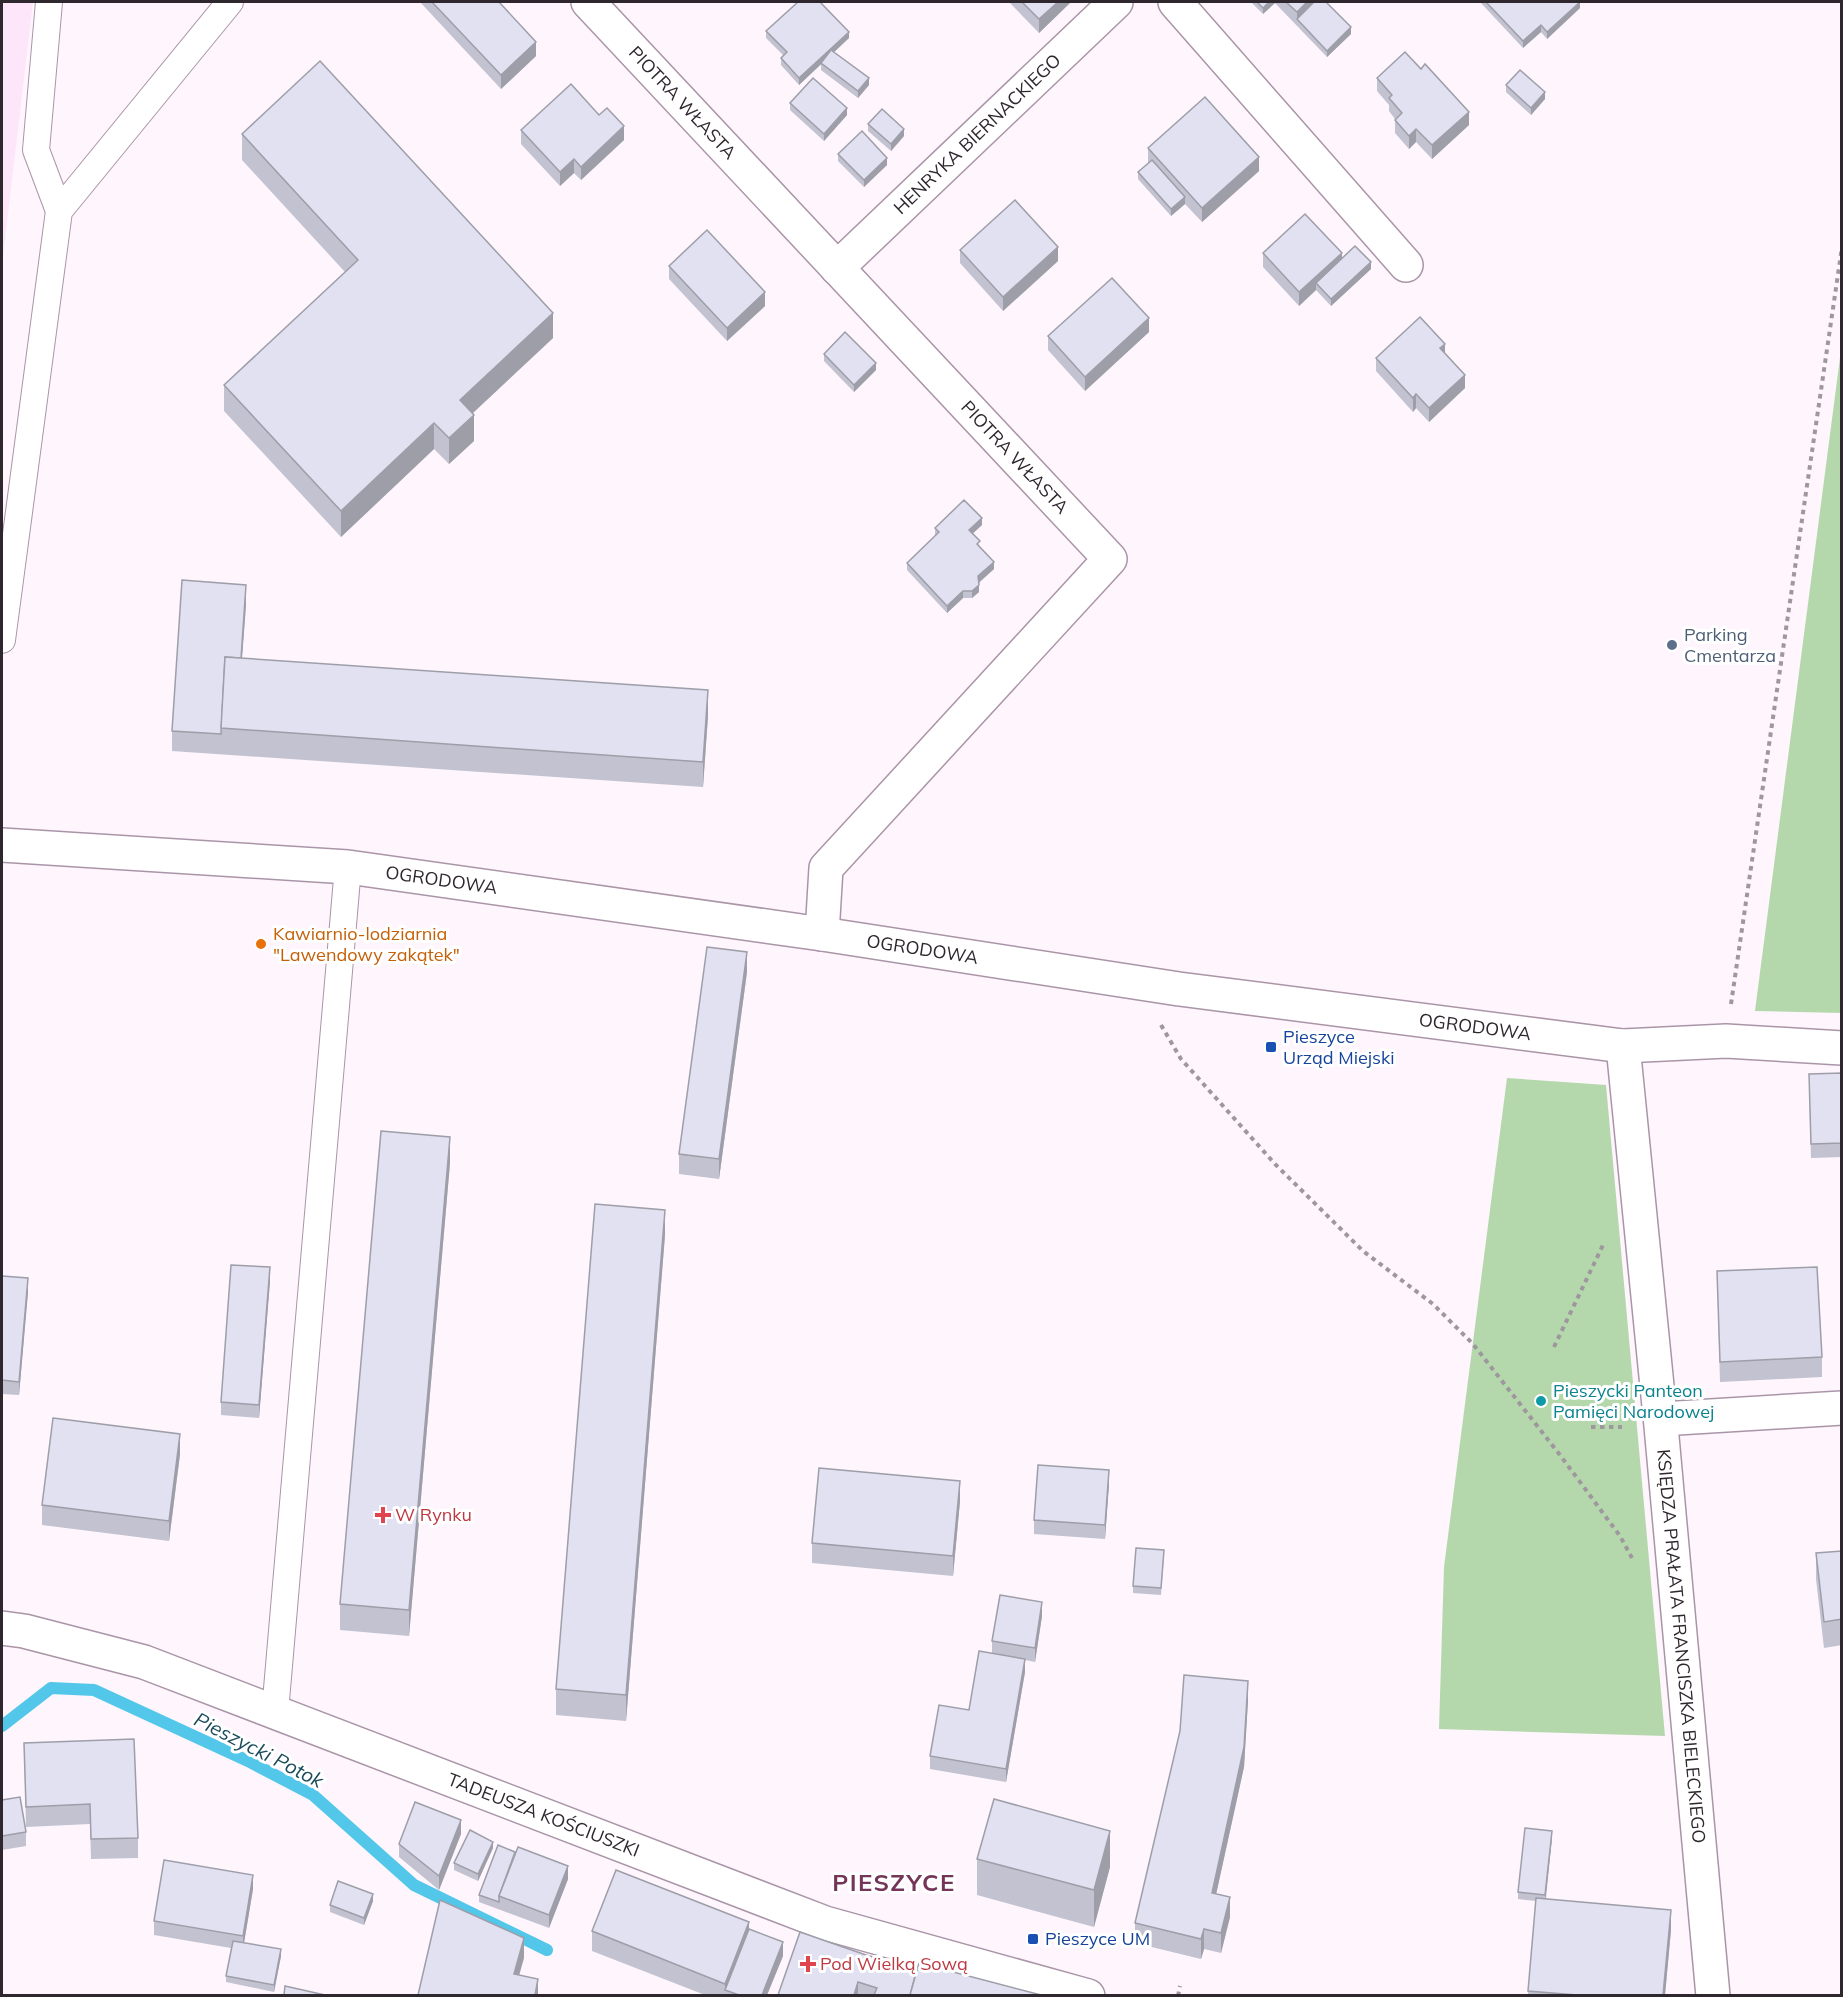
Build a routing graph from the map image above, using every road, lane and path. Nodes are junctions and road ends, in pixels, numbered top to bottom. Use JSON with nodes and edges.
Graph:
{"nodes":[{"id":1,"x":62,"y":2,"type":"edge"},
{"id":2,"x":230,"y":2,"type":"edge"},
{"id":3,"x":588,"y":2,"type":"edge"},
{"id":4,"x":1116,"y":2,"type":"edge"},
{"id":5,"x":1175,"y":2,"type":"edge"},
{"id":6,"x":48,"y":13,"type":"edge"},
{"id":7,"x":59,"y":211,"type":"junction"},
{"id":8,"x":1842,"y":247,"type":"edge"},
{"id":9,"x":1406,"y":265,"type":"dead end"},
{"id":10,"x":837,"y":268,"type":"junction"},
{"id":11,"x":2,"y":640,"type":"edge"},
{"id":12,"x":2,"y":845,"type":"edge"},
{"id":13,"x":348,"y":867,"type":"junction"},
{"id":14,"x":822,"y":934,"type":"junction"},
{"id":15,"x":1159,"y":1021,"type":"dead end"},
{"id":16,"x":1726,"y":1041,"type":"junction"},
{"id":17,"x":1623,"y":1046,"type":"junction"},
{"id":18,"x":1842,"y":1048,"type":"edge"},
{"id":19,"x":1573,"y":1308,"type":"dead end"},
{"id":20,"x":1554,"y":1347,"type":"dead end"},
{"id":21,"x":1842,"y":1408,"type":"edge"},
{"id":22,"x":1660,"y":1419,"type":"junction"},
{"id":23,"x":1637,"y":1567,"type":"dead end"},
{"id":24,"x":2,"y":1628,"type":"edge"},
{"id":25,"x":275,"y":1712,"type":"junction"},
{"id":26,"x":1180,"y":1986,"type":"dead end"},
{"id":27,"x":1088,"y":1995,"type":"edge"},
{"id":28,"x":1178,"y":1995,"type":"edge"},
{"id":29,"x":1713,"y":1995,"type":"edge"}],
"edges":[{"from":1,"to":6,"type":"lane"},
{"from":2,"to":7,"type":"lane"},
{"from":3,"to":10,"type":"street","name":"PIOTRA WŁASTA"},
{"from":4,"to":10,"type":"street","name":"HENRYKA BIERNACKIEGO"},
{"from":5,"to":9,"type":"street"},
{"from":6,"to":7,"type":"lane"},
{"from":7,"to":11,"type":"lane"},
{"from":8,"to":16,"type":"path"},
{"from":10,"to":14,"type":"street","name":"PIOTRA WŁASTA"},
{"from":12,"to":13,"type":"street","name":"OGRODOWA"},
{"from":13,"to":14,"type":"street","name":"OGRODOWA"},
{"from":13,"to":25,"type":"lane"},
{"from":14,"to":17,"type":"street","name":"OGRODOWA"},
{"from":15,"to":23,"type":"path"},
{"from":16,"to":17,"type":"street","name":"OGRODOWA"},
{"from":16,"to":18,"type":"street","name":"OGRODOWA"},
{"from":17,"to":22,"type":"street","name":"KSIĘDZA PRAŁATA FRANCISZKA BIELECKIEGO"},
{"from":19,"to":20,"type":"path"},
{"from":21,"to":22,"type":"street"},
{"from":22,"to":29,"type":"street","name":"KSIĘDZA PRAŁATA FRANCISZKA BIELECKIEGO"},
{"from":24,"to":25,"type":"street","name":"TADEUSZA KOŚCIUSZKI"},
{"from":25,"to":27,"type":"street","name":"TADEUSZA KOŚCIUSZKI"},
{"from":26,"to":28,"type":"path"}]}
